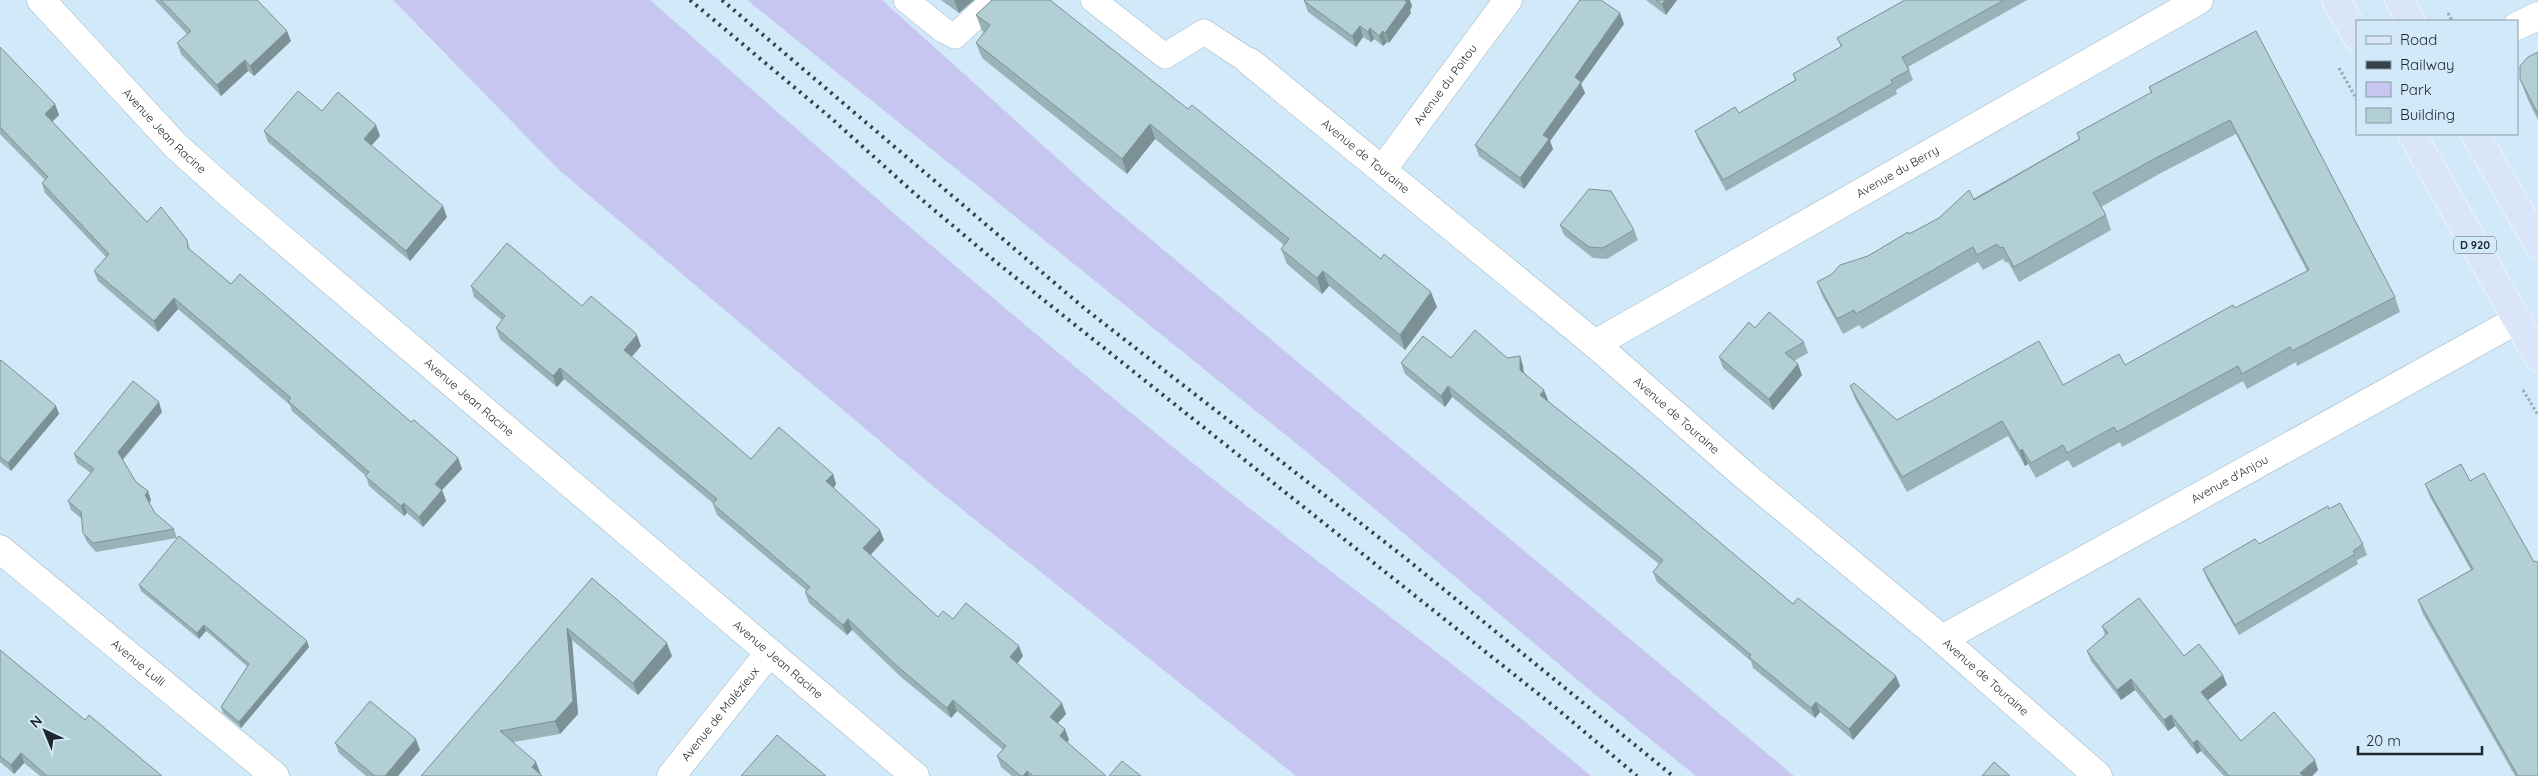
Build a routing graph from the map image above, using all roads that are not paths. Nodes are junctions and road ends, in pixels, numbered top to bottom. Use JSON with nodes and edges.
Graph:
{"nodes":[{"id":1,"x":41,"y":0,"type":"edge"},
{"id":2,"x":906,"y":0,"type":"edge"},
{"id":3,"x":994,"y":0,"type":"edge"},
{"id":4,"x":1093,"y":0,"type":"edge"},
{"id":5,"x":1508,"y":0,"type":"edge"},
{"id":6,"x":2198,"y":0,"type":"edge"},
{"id":7,"x":2336,"y":0,"type":"edge"},
{"id":8,"x":2399,"y":0,"type":"edge"},
{"id":9,"x":2538,"y":16,"type":"edge"},
{"id":10,"x":2410,"y":20,"type":"edge"},
{"id":11,"x":2518,"y":26,"type":"edge"},
{"id":12,"x":2356,"y":35,"type":"edge"},
{"id":13,"x":1250,"y":62,"type":"joint"},
{"id":14,"x":2413,"y":135,"type":"edge"},
{"id":15,"x":2476,"y":135,"type":"edge"},
{"id":16,"x":1383,"y":169,"type":"junction"},
{"id":17,"x":2534,"y":237,"type":"edge"},
{"id":18,"x":2517,"y":320,"type":"junction"},
{"id":19,"x":1594,"y":344,"type":"junction"},
{"id":20,"x":2538,"y":357,"type":"edge"},
{"id":21,"x":0,"y":549,"type":"edge"},
{"id":22,"x":1942,"y":639,"type":"junction"},
{"id":23,"x":769,"y":653,"type":"junction"},
{"id":24,"x":276,"y":776,"type":"edge"},
{"id":25,"x":671,"y":776,"type":"edge"},
{"id":26,"x":915,"y":776,"type":"edge"},
{"id":27,"x":2098,"y":776,"type":"edge"}],
"edges":[{"from":1,"to":23,"type":"street","name":"Avenue Jean Racine"},
{"from":2,"to":3,"type":"lane"},
{"from":4,"to":13,"type":"lane"},
{"from":5,"to":16,"type":"street","name":"Avenue du Poitou"},
{"from":6,"to":19,"type":"street","name":"Avenue du Berry"},
{"from":7,"to":12,"type":"main road"},
{"from":8,"to":10,"type":"main road"},
{"from":9,"to":11,"type":"street"},
{"from":13,"to":16,"type":"street","name":"Avenue de Touraine"},
{"from":14,"to":18,"type":"main road","number":"D 920"},
{"from":15,"to":17,"type":"main road"},
{"from":16,"to":19,"type":"street","name":"Avenue de Touraine"},
{"from":18,"to":20,"type":"main road","number":"D 920"},
{"from":18,"to":22,"type":"street","name":"Avenue d'Anjou"},
{"from":19,"to":22,"type":"street","name":"Avenue de Touraine"},
{"from":21,"to":24,"type":"street","name":"Avenue Lulli"},
{"from":22,"to":27,"type":"street","name":"Avenue de Touraine"},
{"from":23,"to":25,"type":"street","name":"Avenue de Malézieux"},
{"from":23,"to":26,"type":"street","name":"Avenue Jean Racine"}]}
